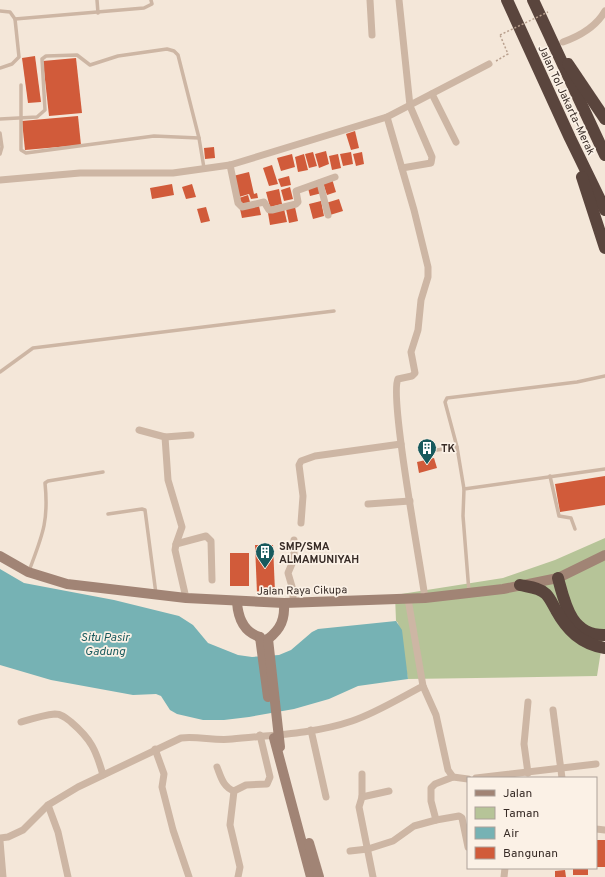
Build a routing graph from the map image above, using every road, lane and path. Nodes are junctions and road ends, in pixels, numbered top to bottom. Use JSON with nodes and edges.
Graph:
{"nodes":[{"id":1,"x":97,"y":0,"type":"edge"},
{"id":2,"x":151,"y":0,"type":"edge"},
{"id":3,"x":370,"y":0,"type":"edge"},
{"id":4,"x":399,"y":0,"type":"edge"},
{"id":5,"x":507,"y":0,"type":"edge"},
{"id":6,"x":533,"y":0,"type":"edge"},
{"id":7,"x":0,"y":11,"type":"edge"},
{"id":8,"x":605,"y":11,"type":"edge"},
{"id":9,"x":98,"y":12,"type":"junction"},
{"id":10,"x":548,"y":12,"type":"dead end"},
{"id":11,"x":15,"y":19,"type":"junction"},
{"id":12,"x":372,"y":35,"type":"dead end"},
{"id":13,"x":559,"y":45,"type":"junction"},
{"id":14,"x":489,"y":64,"type":"joint"},
{"id":15,"x":0,"y":68,"type":"edge"},
{"id":16,"x":21,"y":85,"type":"dead end"},
{"id":17,"x":432,"y":94,"type":"junction"},
{"id":18,"x":410,"y":106,"type":"junction"},
{"id":19,"x":20,"y":117,"type":"junction"},
{"id":20,"x":387,"y":117,"type":"junction"},
{"id":21,"x":0,"y":119,"type":"edge"},
{"id":22,"x":605,"y":119,"type":"edge"},
{"id":23,"x":0,"y":133,"type":"edge"},
{"id":24,"x":199,"y":138,"type":"junction"},
{"id":25,"x":570,"y":138,"type":"junction"},
{"id":26,"x":456,"y":142,"type":"dead end"},
{"id":27,"x":0,"y":154,"type":"edge"},
{"id":28,"x":605,"y":154,"type":"edge"},
{"id":29,"x":230,"y":165,"type":"junction"},
{"id":30,"x":204,"y":168,"type":"junction"},
{"id":31,"x":402,"y":168,"type":"junction"},
{"id":32,"x":335,"y":178,"type":"dead end"},
{"id":33,"x":0,"y":180,"type":"edge"},
{"id":34,"x":320,"y":183,"type":"junction"},
{"id":35,"x":605,"y":210,"type":"edge"},
{"id":36,"x":328,"y":215,"type":"dead end"},
{"id":37,"x":605,"y":248,"type":"edge"},
{"id":38,"x":334,"y":311,"type":"dead end"},
{"id":39,"x":0,"y":372,"type":"edge"},
{"id":40,"x":605,"y":376,"type":"edge"},
{"id":41,"x":139,"y":430,"type":"dead end"},
{"id":42,"x":191,"y":435,"type":"dead end"},
{"id":43,"x":165,"y":437,"type":"junction"},
{"id":44,"x":401,"y":444,"type":"junction"},
{"id":45,"x":457,"y":447,"type":"junction"},
{"id":46,"x":437,"y":450,"type":"dead end"},
{"id":47,"x":605,"y":469,"type":"edge"},
{"id":48,"x":103,"y":472,"type":"dead end"},
{"id":49,"x":550,"y":476,"type":"junction"},
{"id":50,"x":464,"y":489,"type":"junction"},
{"id":51,"x":410,"y":501,"type":"junction"},
{"id":52,"x":368,"y":504,"type":"dead end"},
{"id":53,"x":108,"y":514,"type":"dead end"},
{"id":54,"x":302,"y":523,"type":"dead end"},
{"id":55,"x":575,"y":529,"type":"dead end"},
{"id":56,"x":294,"y":540,"type":"dead end"},
{"id":57,"x":176,"y":544,"type":"junction"},
{"id":58,"x":605,"y":555,"type":"edge"},
{"id":59,"x":0,"y":556,"type":"edge"},
{"id":60,"x":28,"y":572,"type":"junction"},
{"id":61,"x":558,"y":578,"type":"junction"},
{"id":62,"x":212,"y":580,"type":"dead end"},
{"id":63,"x":520,"y":585,"type":"junction"},
{"id":64,"x":469,"y":594,"type":"junction"},
{"id":65,"x":156,"y":595,"type":"junction"},
{"id":66,"x":186,"y":598,"type":"junction"},
{"id":67,"x":425,"y":598,"type":"junction"},
{"id":68,"x":408,"y":599,"type":"junction"},
{"id":69,"x":237,"y":602,"type":"junction"},
{"id":70,"x":289,"y":603,"type":"junction"},
{"id":71,"x":605,"y":635,"type":"edge"},
{"id":72,"x":264,"y":638,"type":"junction"},
{"id":73,"x":605,"y":648,"type":"edge"},
{"id":74,"x":423,"y":686,"type":"junction"},
{"id":75,"x":528,"y":702,"type":"dead end"},
{"id":76,"x":553,"y":710,"type":"dead end"},
{"id":77,"x":21,"y":722,"type":"dead end"},
{"id":78,"x":311,"y":730,"type":"junction"},
{"id":79,"x":260,"y":735,"type":"junction"},
{"id":80,"x":155,"y":749,"type":"junction"},
{"id":81,"x":596,"y":764,"type":"dead end"},
{"id":82,"x":217,"y":767,"type":"dead end"},
{"id":83,"x":560,"y":769,"type":"junction"},
{"id":84,"x":528,"y":773,"type":"junction"},
{"id":85,"x":362,"y":774,"type":"dead end"},
{"id":86,"x":103,"y":775,"type":"junction"},
{"id":87,"x":453,"y":777,"type":"junction"},
{"id":88,"x":486,"y":777,"type":"edge"},
{"id":89,"x":562,"y":777,"type":"edge"},
{"id":90,"x":467,"y":778,"type":"edge"},
{"id":91,"x":234,"y":791,"type":"junction"},
{"id":92,"x":389,"y":791,"type":"dead end"},
{"id":93,"x":326,"y":797,"type":"dead end"},
{"id":94,"x":362,"y":797,"type":"junction"},
{"id":95,"x":48,"y":805,"type":"junction"},
{"id":96,"x":436,"y":820,"type":"junction"},
{"id":97,"x":0,"y":840,"type":"edge"},
{"id":98,"x":467,"y":842,"type":"edge"},
{"id":99,"x":368,"y":849,"type":"junction"},
{"id":100,"x":350,"y":851,"type":"dead end"},
{"id":101,"x":3,"y":877,"type":"edge"},
{"id":102,"x":68,"y":877,"type":"edge"},
{"id":103,"x":189,"y":877,"type":"edge"},
{"id":104,"x":238,"y":877,"type":"edge"},
{"id":105,"x":311,"y":877,"type":"edge"},
{"id":106,"x":319,"y":877,"type":"edge"},
{"id":107,"x":373,"y":877,"type":"edge"}],
"edges":[{"from":1,"to":9,"type":"lane"},
{"from":2,"to":9,"type":"lane"},
{"from":3,"to":12,"type":"street"},
{"from":4,"to":18,"type":"street"},
{"from":5,"to":25,"type":"highway","name":"Jalan Tol Jakarta–Merak"},
{"from":6,"to":13,"type":"highway","name":"Jalan Tol Jakarta–Merak"},
{"from":7,"to":11,"type":"lane"},
{"from":8,"to":13,"type":"street"},
{"from":9,"to":11,"type":"lane"},
{"from":10,"to":14,"type":"path","bridge":true},
{"from":11,"to":15,"type":"lane"},
{"from":13,"to":22,"type":"highway"},
{"from":13,"to":28,"type":"highway","name":"Jalan Tol Jakarta–Merak"},
{"from":14,"to":17,"type":"street"},
{"from":16,"to":19,"type":"lane"},
{"from":17,"to":18,"type":"street"},
{"from":17,"to":26,"type":"street"},
{"from":18,"to":20,"type":"street"},
{"from":18,"to":31,"type":"street"},
{"from":19,"to":21,"type":"lane"},
{"from":19,"to":24,"type":"lane"},
{"from":19,"to":24,"type":"lane"},
{"from":20,"to":29,"type":"street"},
{"from":20,"to":31,"type":"street"},
{"from":23,"to":27,"type":"lane"},
{"from":24,"to":30,"type":"lane"},
{"from":25,"to":35,"type":"highway","name":"Jalan Tol Jakarta–Merak"},
{"from":25,"to":37,"type":"highway"},
{"from":29,"to":30,"type":"street"},
{"from":29,"to":34,"type":"street"},
{"from":30,"to":33,"type":"street"},
{"from":31,"to":44,"type":"street"},
{"from":32,"to":34,"type":"street"},
{"from":34,"to":36,"type":"street"},
{"from":38,"to":39,"type":"lane"},
{"from":40,"to":45,"type":"lane"},
{"from":41,"to":43,"type":"street"},
{"from":42,"to":43,"type":"street"},
{"from":43,"to":57,"type":"street"},
{"from":44,"to":51,"type":"street"},
{"from":44,"to":54,"type":"street"},
{"from":45,"to":46,"type":"lane"},
{"from":45,"to":50,"type":"lane"},
{"from":47,"to":49,"type":"lane"},
{"from":48,"to":60,"type":"lane"},
{"from":49,"to":50,"type":"lane"},
{"from":49,"to":55,"type":"lane"},
{"from":50,"to":64,"type":"lane"},
{"from":51,"to":52,"type":"street"},
{"from":51,"to":67,"type":"street"},
{"from":53,"to":65,"type":"lane"},
{"from":56,"to":70,"type":"street"},
{"from":57,"to":62,"type":"street"},
{"from":57,"to":66,"type":"street"},
{"from":58,"to":61,"type":"main road","name":"Jalan Raya Cikupa"},
{"from":59,"to":60,"type":"main road","name":"Jalan Raya Cikupa"},
{"from":60,"to":65,"type":"main road","name":"Jalan Raya Cikupa"},
{"from":61,"to":63,"type":"main road","name":"Jalan Raya Cikupa"},
{"from":61,"to":71,"type":"highway"},
{"from":63,"to":64,"type":"main road","name":"Jalan Raya Cikupa"},
{"from":63,"to":73,"type":"highway"},
{"from":64,"to":67,"type":"main road","name":"Jalan Raya Cikupa"},
{"from":65,"to":66,"type":"main road","name":"Jalan Raya Cikupa"},
{"from":66,"to":69,"type":"main road","name":"Jalan Raya Cikupa"},
{"from":67,"to":68,"type":"main road","name":"Jalan Raya Cikupa"},
{"from":68,"to":70,"type":"main road","name":"Jalan Raya Cikupa"},
{"from":68,"to":74,"type":"street"},
{"from":69,"to":70,"type":"main road","name":"Jalan Raya Cikupa"},
{"from":69,"to":72,"type":"main road"},
{"from":70,"to":72,"type":"main road"},
{"from":72,"to":105,"type":"main road","bridge":true},
{"from":72,"to":106,"type":"main road","bridge":true},
{"from":74,"to":78,"type":"street"},
{"from":74,"to":87,"type":"street"},
{"from":75,"to":84,"type":"street"},
{"from":76,"to":83,"type":"street"},
{"from":77,"to":86,"type":"street"},
{"from":78,"to":79,"type":"street"},
{"from":78,"to":93,"type":"street"},
{"from":79,"to":80,"type":"street"},
{"from":79,"to":91,"type":"street"},
{"from":80,"to":86,"type":"street"},
{"from":80,"to":103,"type":"street"},
{"from":81,"to":83,"type":"street"},
{"from":82,"to":91,"type":"street"},
{"from":83,"to":84,"type":"street"},
{"from":83,"to":89,"type":"street"},
{"from":84,"to":88,"type":"street"},
{"from":85,"to":94,"type":"street"},
{"from":86,"to":95,"type":"street"},
{"from":87,"to":90,"type":"street"},
{"from":87,"to":96,"type":"street"},
{"from":91,"to":104,"type":"street"},
{"from":92,"to":94,"type":"street"},
{"from":94,"to":99,"type":"street"},
{"from":95,"to":97,"type":"street"},
{"from":95,"to":102,"type":"street"},
{"from":96,"to":98,"type":"street"},
{"from":96,"to":99,"type":"street"},
{"from":97,"to":101,"type":"street"},
{"from":99,"to":100,"type":"street"},
{"from":99,"to":107,"type":"street"}]}
